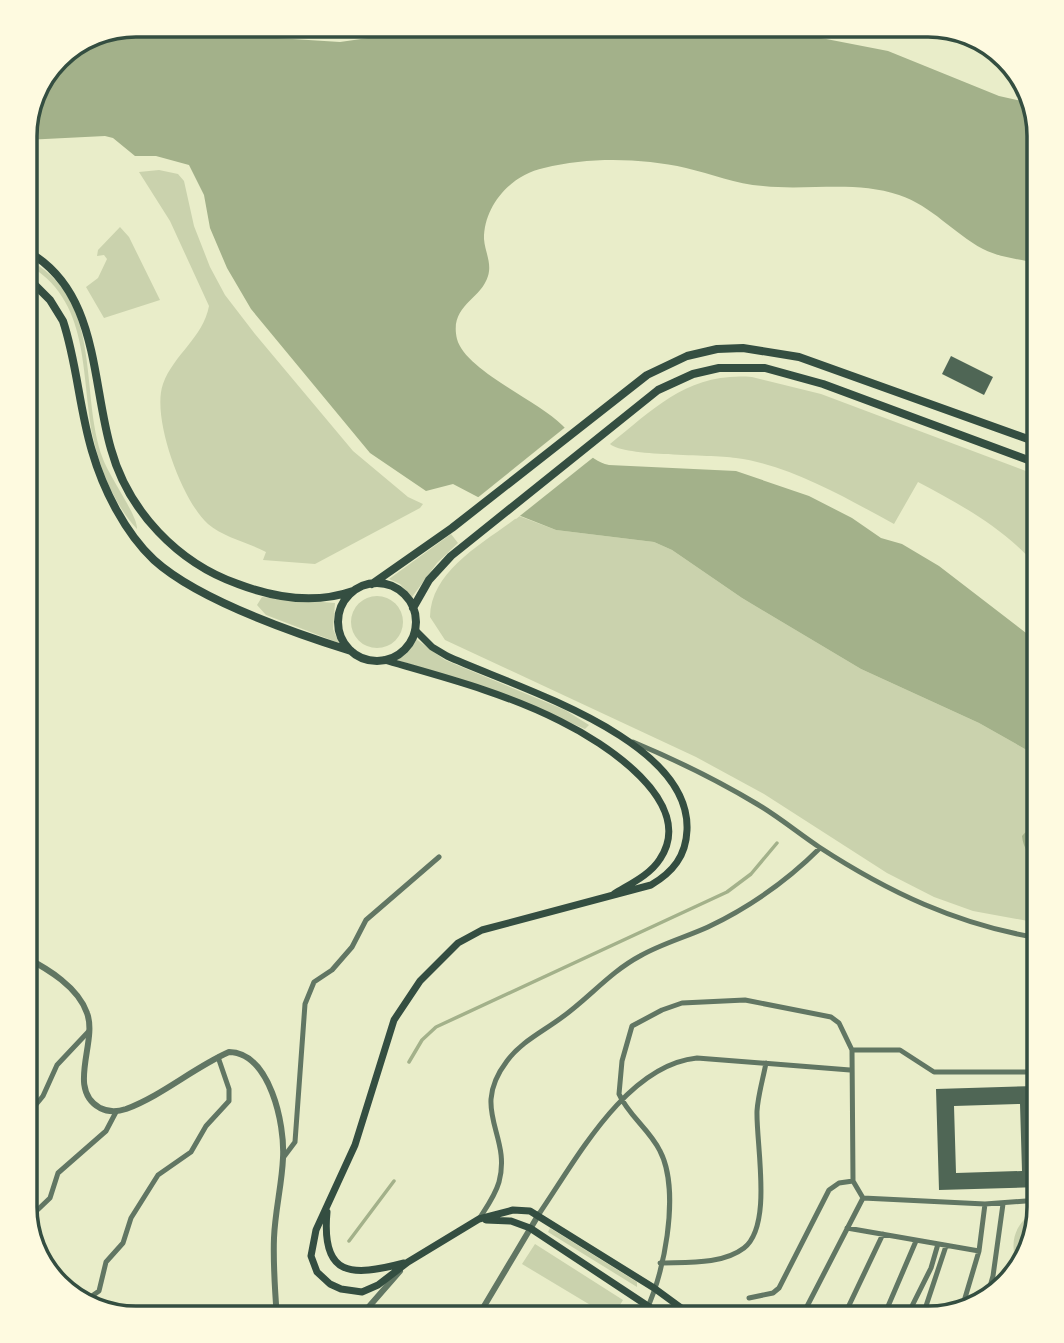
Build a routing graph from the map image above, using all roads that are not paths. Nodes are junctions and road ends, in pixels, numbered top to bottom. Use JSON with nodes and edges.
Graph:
{"nodes":[{"id":1,"x":37,"y":260,"type":"edge"},
{"id":2,"x":37,"y":287,"type":"edge"},
{"id":3,"x":1027,"y":438,"type":"edge"},
{"id":4,"x":1027,"y":459,"type":"edge"},
{"id":5,"x":372,"y":584,"type":"junction"},
{"id":6,"x":353,"y":591,"type":"junction"},
{"id":7,"x":413,"y":608,"type":"junction"},
{"id":8,"x":415,"y":630,"type":"junction"},
{"id":9,"x":351,"y":651,"type":"junction"},
{"id":10,"x":384,"y":660,"type":"junction"},
{"id":11,"x":624,"y":739,"type":"junction"},
{"id":12,"x":820,"y":848,"type":"junction"},
{"id":13,"x":439,"y":857,"type":"dead end"},
{"id":14,"x":605,"y":900,"type":"junction"},
{"id":15,"x":1027,"y":935,"type":"edge"},
{"id":16,"x":37,"y":966,"type":"edge"},
{"id":17,"x":89,"y":1031,"type":"junction"},
{"id":18,"x":852,"y":1050,"type":"junction"},
{"id":19,"x":218,"y":1057,"type":"junction"},
{"id":20,"x":766,"y":1063,"type":"junction"},
{"id":21,"x":850,"y":1070,"type":"junction"},
{"id":22,"x":1027,"y":1072,"type":"edge"},
{"id":23,"x":622,"y":1101,"type":"junction"},
{"id":24,"x":37,"y":1103,"type":"edge"},
{"id":25,"x":116,"y":1112,"type":"junction"},
{"id":26,"x":283,"y":1158,"type":"junction"},
{"id":27,"x":853,"y":1181,"type":"junction"},
{"id":28,"x":863,"y":1198,"type":"junction"},
{"id":29,"x":1027,"y":1201,"type":"edge"},
{"id":30,"x":985,"y":1204,"type":"junction"},
{"id":31,"x":1003,"y":1204,"type":"junction"},
{"id":32,"x":328,"y":1207,"type":"junction"},
{"id":33,"x":37,"y":1210,"type":"edge"},
{"id":34,"x":539,"y":1214,"type":"junction"},
{"id":35,"x":479,"y":1219,"type":"junction"},
{"id":36,"x":530,"y":1228,"type":"junction"},
{"id":37,"x":847,"y":1228,"type":"junction"},
{"id":38,"x":883,"y":1234,"type":"junction"},
{"id":39,"x":916,"y":1241,"type":"junction"},
{"id":40,"x":938,"y":1244,"type":"junction"},
{"id":41,"x":946,"y":1246,"type":"junction"},
{"id":42,"x":979,"y":1251,"type":"junction"},
{"id":43,"x":408,"y":1262,"type":"junction"},
{"id":44,"x":660,"y":1263,"type":"junction"},
{"id":45,"x":991,"y":1284,"type":"edge"},
{"id":46,"x":654,"y":1288,"type":"junction"},
{"id":47,"x":92,"y":1296,"type":"edge"},
{"id":48,"x":749,"y":1298,"type":"dead end"},
{"id":49,"x":965,"y":1299,"type":"edge"},
{"id":50,"x":276,"y":1306,"type":"edge"},
{"id":51,"x":370,"y":1306,"type":"edge"},
{"id":52,"x":484,"y":1306,"type":"edge"},
{"id":53,"x":649,"y":1306,"type":"joint"},
{"id":54,"x":679,"y":1306,"type":"edge"},
{"id":55,"x":807,"y":1306,"type":"edge"},
{"id":56,"x":849,"y":1306,"type":"edge"},
{"id":57,"x":888,"y":1306,"type":"edge"},
{"id":58,"x":912,"y":1306,"type":"edge"},
{"id":59,"x":926,"y":1306,"type":"edge"}],
"edges":[{"from":1,"to":6,"type":"main road"},
{"from":2,"to":9,"type":"main road"},
{"from":3,"to":5,"type":"main road"},
{"from":4,"to":7,"type":"main road"},
{"from":5,"to":6,"type":"main road"},
{"from":5,"to":7,"type":"main road"},
{"from":6,"to":9,"type":"main road"},
{"from":7,"to":8,"type":"main road"},
{"from":8,"to":10,"type":"main road"},
{"from":8,"to":11,"type":"main road"},
{"from":9,"to":10,"type":"main road"},
{"from":10,"to":14,"type":"main road"},
{"from":11,"to":12,"type":"street"},
{"from":11,"to":14,"type":"main road"},
{"from":12,"to":15,"type":"street"},
{"from":12,"to":35,"type":"street"},
{"from":13,"to":26,"type":"street"},
{"from":14,"to":32,"type":"main road"},
{"from":16,"to":17,"type":"street"},
{"from":17,"to":24,"type":"street"},
{"from":17,"to":25,"type":"street"},
{"from":18,"to":21,"type":"street"},
{"from":18,"to":22,"type":"street"},
{"from":18,"to":23,"type":"street"},
{"from":19,"to":25,"type":"street"},
{"from":19,"to":26,"type":"street"},
{"from":19,"to":47,"type":"street"},
{"from":20,"to":21,"type":"street"},
{"from":20,"to":23,"type":"street"},
{"from":20,"to":44,"type":"street"},
{"from":21,"to":27,"type":"street"},
{"from":23,"to":34,"type":"street"},
{"from":23,"to":44,"type":"street"},
{"from":25,"to":33,"type":"street"},
{"from":26,"to":50,"type":"street"},
{"from":27,"to":28,"type":"street"},
{"from":27,"to":48,"type":"street"},
{"from":28,"to":30,"type":"street"},
{"from":28,"to":37,"type":"street"},
{"from":29,"to":31,"type":"street"},
{"from":30,"to":31,"type":"street"},
{"from":30,"to":42,"type":"street"},
{"from":31,"to":45,"type":"street"},
{"from":32,"to":43,"type":"main road"},
{"from":32,"to":43,"type":"main road"},
{"from":34,"to":35,"type":"main road"},
{"from":34,"to":36,"type":"street"},
{"from":34,"to":46,"type":"main road"},
{"from":35,"to":36,"type":"main road"},
{"from":35,"to":43,"type":"main road"},
{"from":36,"to":52,"type":"street"},
{"from":36,"to":53,"type":"main road"},
{"from":37,"to":38,"type":"street"},
{"from":37,"to":55,"type":"street"},
{"from":38,"to":39,"type":"street"},
{"from":38,"to":56,"type":"street"},
{"from":39,"to":40,"type":"street"},
{"from":39,"to":57,"type":"street"},
{"from":40,"to":41,"type":"street"},
{"from":40,"to":58,"type":"street"},
{"from":41,"to":42,"type":"street"},
{"from":41,"to":59,"type":"street"},
{"from":42,"to":49,"type":"street"},
{"from":43,"to":51,"type":"street"},
{"from":44,"to":46,"type":"street"},
{"from":46,"to":53,"type":"street"},
{"from":46,"to":54,"type":"main road"}]}
